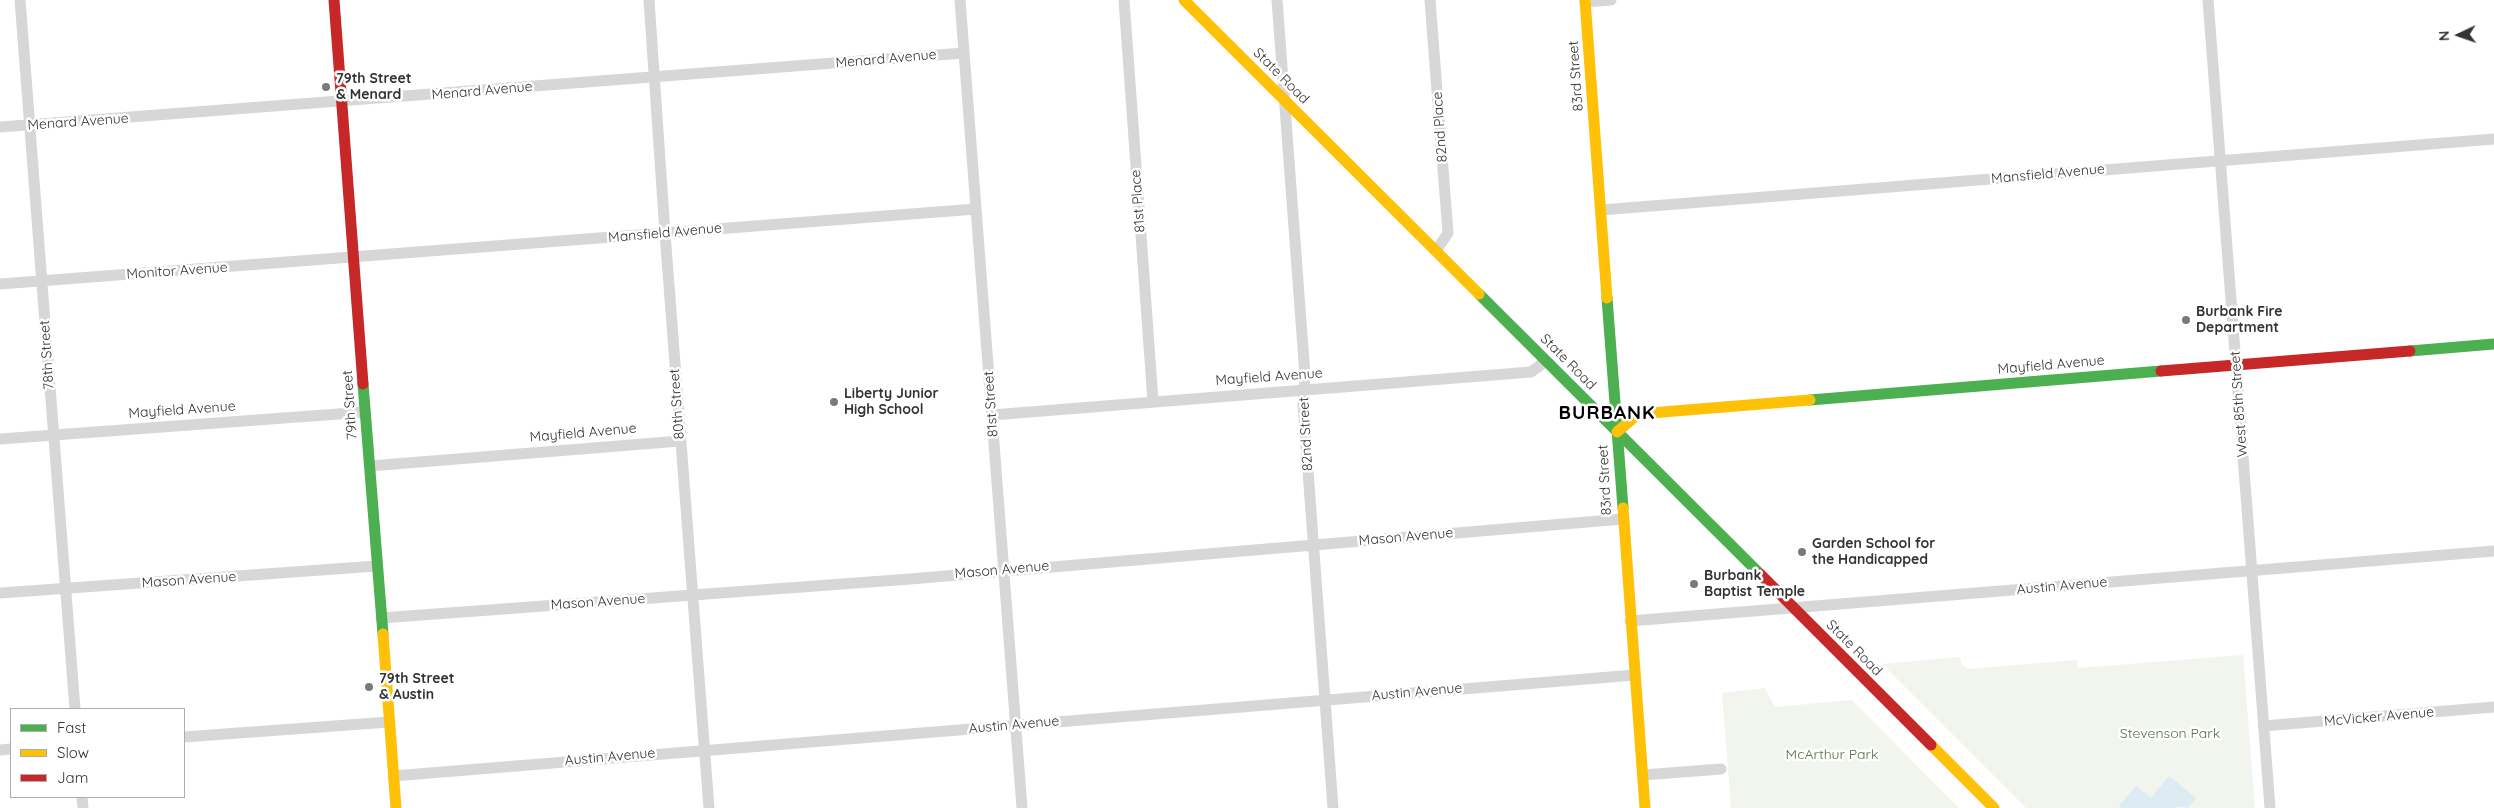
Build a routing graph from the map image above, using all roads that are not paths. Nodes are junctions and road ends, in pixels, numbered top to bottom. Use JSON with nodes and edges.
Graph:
{"nodes":[{"id":1,"x":20,"y":0,"type":"edge"},
{"id":2,"x":334,"y":0,"type":"edge"},
{"id":3,"x":649,"y":0,"type":"edge"},
{"id":4,"x":960,"y":0,"type":"edge"},
{"id":5,"x":1124,"y":0,"type":"edge"},
{"id":6,"x":1184,"y":0,"type":"edge"},
{"id":7,"x":1277,"y":0,"type":"edge"},
{"id":8,"x":1430,"y":0,"type":"edge"},
{"id":9,"x":1611,"y":0,"type":"edge"},
{"id":10,"x":2208,"y":0,"type":"edge"},
{"id":11,"x":1585,"y":1,"type":"edge"},
{"id":12,"x":964,"y":53,"type":"junction"},
{"id":13,"x":655,"y":77,"type":"junction"},
{"id":14,"x":1285,"y":100,"type":"junction"},
{"id":15,"x":342,"y":102,"type":"junction"},
{"id":16,"x":30,"y":125,"type":"junction"},
{"id":17,"x":0,"y":127,"type":"edge"},
{"id":18,"x":2494,"y":139,"type":"edge"},
{"id":19,"x":2220,"y":160,"type":"junction"},
{"id":20,"x":976,"y":209,"type":"junction"},
{"id":21,"x":1601,"y":210,"type":"junction"},
{"id":22,"x":665,"y":233,"type":"junction"},
{"id":23,"x":1436,"y":251,"type":"junction"},
{"id":24,"x":354,"y":258,"type":"junction"},
{"id":25,"x":42,"y":281,"type":"junction"},
{"id":26,"x":0,"y":284,"type":"edge"},
{"id":27,"x":2494,"y":344,"type":"edge"},
{"id":28,"x":1546,"y":361,"type":"junction"},
{"id":29,"x":2236,"y":365,"type":"junction"},
{"id":30,"x":1304,"y":390,"type":"junction"},
{"id":31,"x":1153,"y":401,"type":"junction"},
{"id":32,"x":365,"y":412,"type":"junction"},
{"id":33,"x":992,"y":415,"type":"junction"},
{"id":34,"x":1618,"y":432,"type":"junction"},
{"id":35,"x":54,"y":435,"type":"junction"},
{"id":36,"x":0,"y":439,"type":"edge"},
{"id":37,"x":680,"y":441,"type":"junction"},
{"id":38,"x":370,"y":466,"type":"junction"},
{"id":39,"x":1622,"y":519,"type":"junction"},
{"id":40,"x":1314,"y":545,"type":"junction"},
{"id":41,"x":2494,"y":551,"type":"edge"},
{"id":42,"x":377,"y":566,"type":"junction"},
{"id":43,"x":1004,"y":570,"type":"junction"},
{"id":44,"x":2252,"y":571,"type":"junction"},
{"id":45,"x":66,"y":588,"type":"junction"},
{"id":46,"x":0,"y":593,"type":"edge"},
{"id":47,"x":693,"y":596,"type":"junction"},
{"id":48,"x":1792,"y":608,"type":"junction"},
{"id":49,"x":381,"y":618,"type":"junction"},
{"id":50,"x":1630,"y":620,"type":"junction"},
{"id":51,"x":1635,"y":675,"type":"junction"},
{"id":52,"x":1325,"y":699,"type":"junction"},
{"id":53,"x":2494,"y":707,"type":"edge"},
{"id":54,"x":75,"y":708,"type":"edge"},
{"id":55,"x":389,"y":722,"type":"junction"},
{"id":56,"x":1016,"y":725,"type":"junction"},
{"id":57,"x":2263,"y":726,"type":"junction"},
{"id":58,"x":185,"y":737,"type":"edge"},
{"id":59,"x":705,"y":749,"type":"junction"},
{"id":60,"x":1722,"y":769,"type":"dead end"},
{"id":61,"x":1643,"y":775,"type":"junction"},
{"id":62,"x":393,"y":776,"type":"junction"},
{"id":63,"x":396,"y":808,"type":"edge"},
{"id":64,"x":709,"y":808,"type":"edge"},
{"id":65,"x":1022,"y":808,"type":"edge"},
{"id":66,"x":1333,"y":808,"type":"edge"},
{"id":67,"x":1645,"y":808,"type":"edge"},
{"id":68,"x":1994,"y":808,"type":"edge"},
{"id":69,"x":2270,"y":808,"type":"edge"}],
"edges":[{"from":1,"to":16,"type":"street","name":"78th Street"},
{"from":2,"to":15,"type":"street","name":"79th Street"},
{"from":3,"to":13,"type":"street","name":"80th Street"},
{"from":4,"to":12,"type":"street","name":"81st Street"},
{"from":5,"to":31,"type":"street","name":"81st Place"},
{"from":6,"to":14,"type":"street","name":"State Road"},
{"from":7,"to":14,"type":"street","name":"82nd Street"},
{"from":8,"to":23,"type":"street","name":"82nd Place"},
{"from":9,"to":11,"type":"street"},
{"from":10,"to":19,"type":"street","name":"West 85th Street"},
{"from":11,"to":21,"type":"street","name":"83rd Street"},
{"from":12,"to":13,"type":"street","name":"Menard Avenue"},
{"from":12,"to":20,"type":"street","name":"81st Street"},
{"from":13,"to":15,"type":"street","name":"Menard Avenue"},
{"from":13,"to":22,"type":"street","name":"80th Street"},
{"from":14,"to":23,"type":"street","name":"State Road"},
{"from":14,"to":30,"type":"street","name":"82nd Street"},
{"from":15,"to":16,"type":"street","name":"Menard Avenue"},
{"from":15,"to":24,"type":"street","name":"79th Street"},
{"from":16,"to":17,"type":"street","name":"Menard Avenue"},
{"from":16,"to":25,"type":"street","name":"78th Street"},
{"from":18,"to":19,"type":"street","name":"Mansfield Avenue"},
{"from":19,"to":21,"type":"street","name":"Mansfield Avenue"},
{"from":19,"to":29,"type":"street","name":"West 85th Street"},
{"from":20,"to":22,"type":"street","name":"Mansfield Avenue"},
{"from":20,"to":33,"type":"street","name":"81st Street"},
{"from":21,"to":34,"type":"street","name":"83rd Street"},
{"from":22,"to":24,"type":"street","name":"Mansfield Avenue"},
{"from":22,"to":37,"type":"street","name":"80th Street"},
{"from":23,"to":28,"type":"street","name":"State Road"},
{"from":24,"to":25,"type":"street","name":"Monitor Avenue"},
{"from":24,"to":32,"type":"street","name":"79th Street"},
{"from":25,"to":26,"type":"street","name":"Monitor Avenue"},
{"from":25,"to":35,"type":"street","name":"78th Street"},
{"from":27,"to":29,"type":"street","name":"Mayfield Avenue"},
{"from":28,"to":30,"type":"street","name":"Mayfield Avenue"},
{"from":28,"to":34,"type":"street","name":"State Road"},
{"from":29,"to":34,"type":"street","name":"Mayfield Avenue"},
{"from":29,"to":44,"type":"street","name":"West 85th Street"},
{"from":30,"to":31,"type":"street","name":"Mayfield Avenue"},
{"from":30,"to":40,"type":"street","name":"82nd Street"},
{"from":31,"to":33,"type":"street","name":"Mayfield Avenue"},
{"from":32,"to":35,"type":"street","name":"Mayfield Avenue"},
{"from":32,"to":38,"type":"street","name":"79th Street"},
{"from":33,"to":43,"type":"street","name":"81st Street"},
{"from":34,"to":39,"type":"street","name":"83rd Street"},
{"from":34,"to":48,"type":"street","name":"State Road"},
{"from":35,"to":36,"type":"street","name":"Mayfield Avenue"},
{"from":35,"to":45,"type":"street","name":"78th Street"},
{"from":37,"to":38,"type":"street","name":"Mayfield Avenue"},
{"from":37,"to":47,"type":"street","name":"80th Street"},
{"from":38,"to":42,"type":"street","name":"79th Street"},
{"from":39,"to":40,"type":"street","name":"Mason Avenue"},
{"from":39,"to":50,"type":"street","name":"83rd Street"},
{"from":40,"to":43,"type":"street","name":"Mason Avenue"},
{"from":40,"to":52,"type":"street","name":"82nd Street"},
{"from":41,"to":44,"type":"street","name":"Austin Avenue"},
{"from":42,"to":45,"type":"street","name":"Mason Avenue"},
{"from":42,"to":49,"type":"street","name":"79th Street"},
{"from":43,"to":47,"type":"street","name":"Mason Avenue"},
{"from":43,"to":56,"type":"street","name":"81st Street"},
{"from":44,"to":48,"type":"street","name":"Austin Avenue"},
{"from":44,"to":57,"type":"street","name":"West 85th Street"},
{"from":45,"to":46,"type":"street","name":"Mason Avenue"},
{"from":45,"to":54,"type":"street","name":"78th Street"},
{"from":47,"to":49,"type":"street","name":"Mason Avenue"},
{"from":47,"to":59,"type":"street","name":"80th Street"},
{"from":48,"to":50,"type":"street","name":"Austin Avenue"},
{"from":48,"to":68,"type":"street","name":"State Road"},
{"from":49,"to":55,"type":"street","name":"79th Street"},
{"from":50,"to":51,"type":"street","name":"83rd Street"},
{"from":51,"to":52,"type":"street","name":"Austin Avenue"},
{"from":51,"to":61,"type":"street","name":"83rd Street"},
{"from":52,"to":56,"type":"street","name":"Austin Avenue"},
{"from":52,"to":66,"type":"street","name":"82nd Street"},
{"from":53,"to":57,"type":"street","name":"McVicker Avenue"},
{"from":55,"to":58,"type":"street"},
{"from":55,"to":62,"type":"street","name":"79th Street"},
{"from":56,"to":59,"type":"street","name":"Austin Avenue"},
{"from":56,"to":65,"type":"street","name":"81st Street"},
{"from":57,"to":69,"type":"street","name":"West 85th Street"},
{"from":59,"to":62,"type":"street","name":"Austin Avenue"},
{"from":59,"to":64,"type":"street","name":"80th Street"},
{"from":60,"to":61,"type":"street"},
{"from":61,"to":67,"type":"street","name":"83rd Street"},
{"from":62,"to":63,"type":"street","name":"79th Street"}]}
